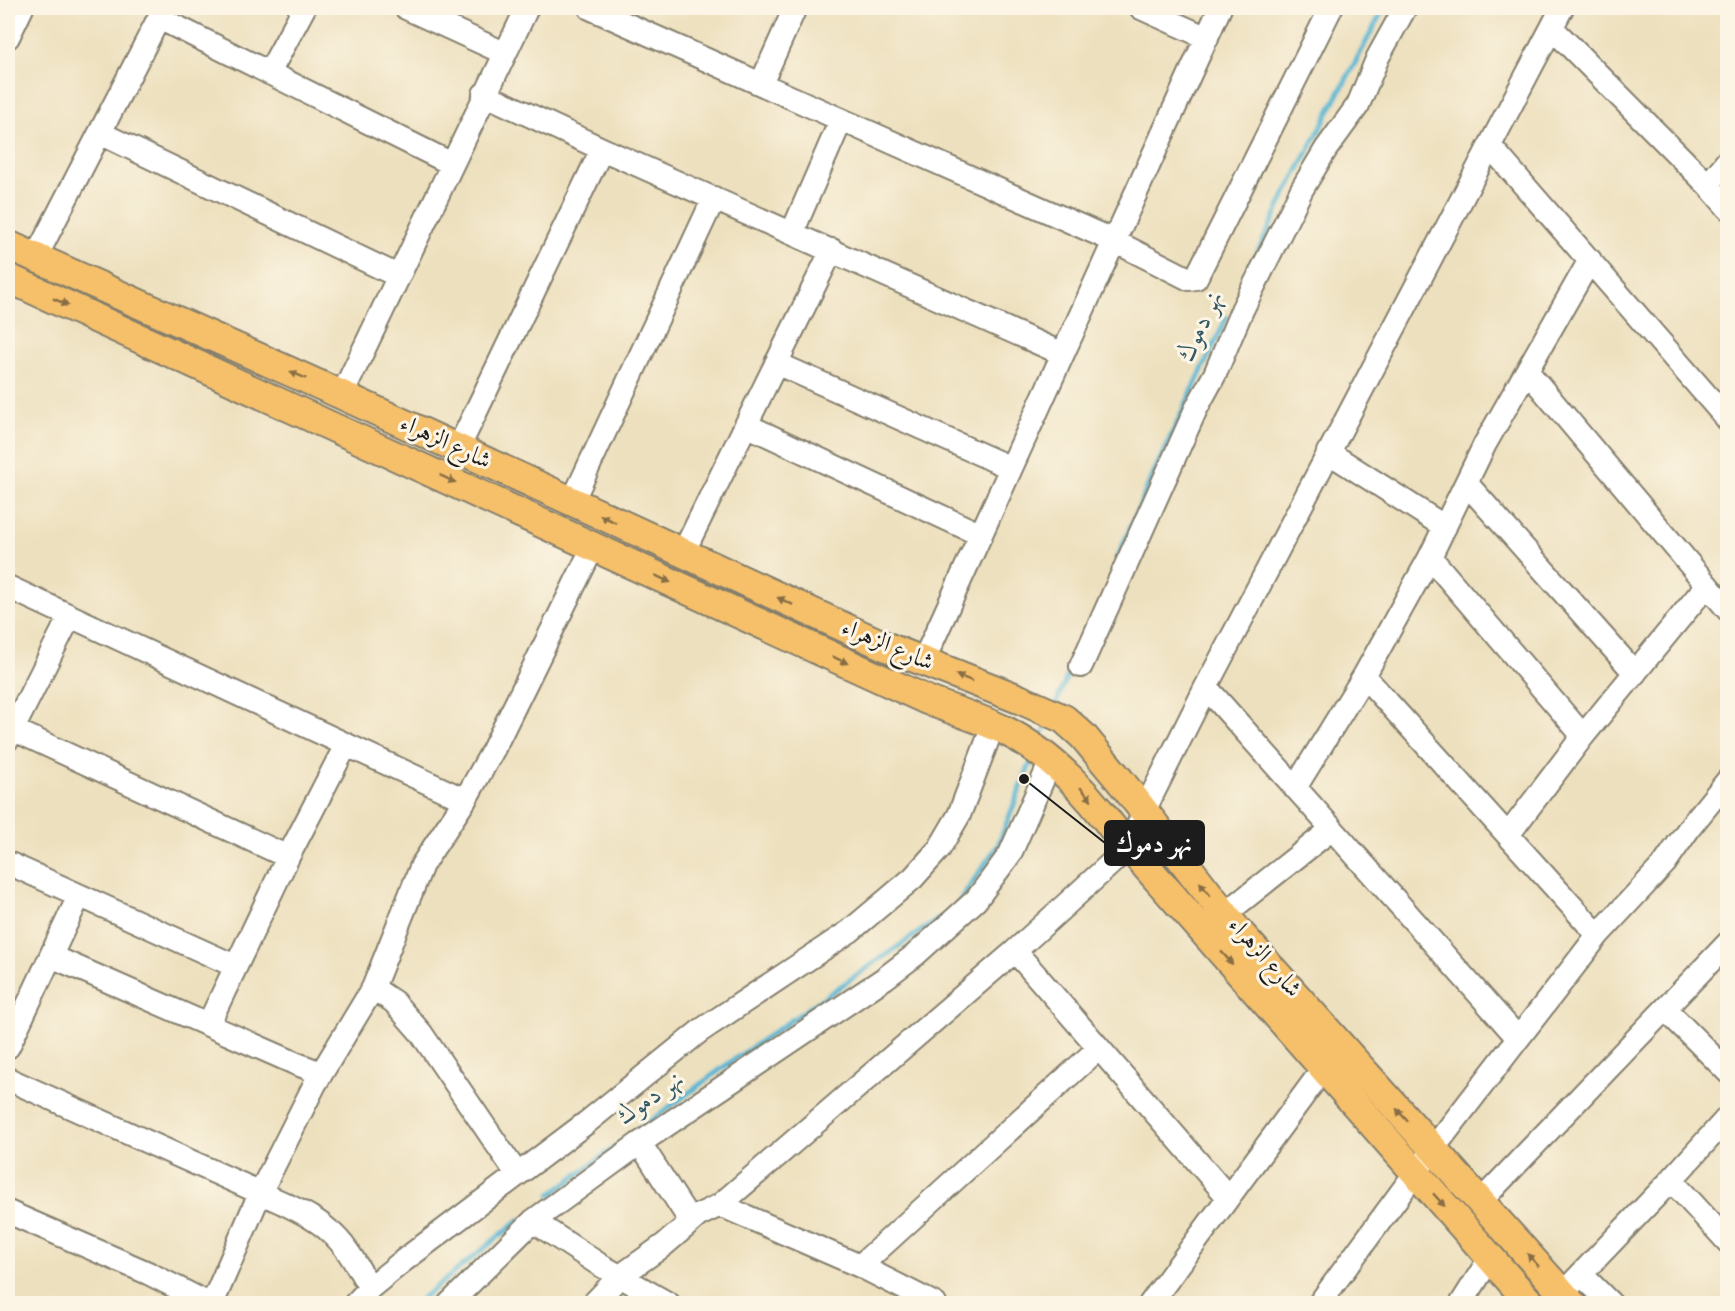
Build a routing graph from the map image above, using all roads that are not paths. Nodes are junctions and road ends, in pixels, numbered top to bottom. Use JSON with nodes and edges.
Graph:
{"nodes":[{"id":1,"x":22,"y":8,"type":"edge"},
{"id":2,"x":304,"y":8,"type":"edge"},
{"id":3,"x":406,"y":8,"type":"edge"},
{"id":4,"x":527,"y":8,"type":"edge"},
{"id":5,"x":590,"y":8,"type":"edge"},
{"id":6,"x":795,"y":8,"type":"edge"},
{"id":7,"x":1141,"y":8,"type":"edge"},
{"id":8,"x":1221,"y":8,"type":"edge"},
{"id":9,"x":1331,"y":8,"type":"edge"},
{"id":10,"x":1405,"y":8,"type":"edge"},
{"id":11,"x":1562,"y":8,"type":"edge"},
{"id":12,"x":162,"y":13,"type":"edge"},
{"id":13,"x":1552,"y":28,"type":"junction"},
{"id":14,"x":8,"y":37,"type":"edge"},
{"id":15,"x":1207,"y":38,"type":"junction"},
{"id":16,"x":504,"y":53,"type":"junction"},
{"id":17,"x":269,"y":73,"type":"junction"},
{"id":18,"x":761,"y":84,"type":"junction"},
{"id":19,"x":484,"y":94,"type":"junction"},
{"id":20,"x":841,"y":120,"type":"junction"},
{"id":21,"x":100,"y":133,"type":"junction"},
{"id":22,"x":1490,"y":146,"type":"junction"},
{"id":23,"x":602,"y":149,"type":"junction"},
{"id":24,"x":1728,"y":160,"type":"edge"},
{"id":25,"x":452,"y":164,"type":"junction"},
{"id":26,"x":1708,"y":185,"type":"junction"},
{"id":27,"x":714,"y":198,"type":"junction"},
{"id":28,"x":1728,"y":208,"type":"edge"},
{"id":29,"x":792,"y":233,"type":"junction"},
{"id":30,"x":1114,"y":242,"type":"junction"},
{"id":31,"x":8,"y":244,"type":"edge"},
{"id":32,"x":832,"y":250,"type":"junction"},
{"id":33,"x":36,"y":257,"type":"junction"},
{"id":34,"x":1590,"y":260,"type":"junction"},
{"id":35,"x":398,"y":276,"type":"junction"},
{"id":36,"x":8,"y":278,"type":"edge"},
{"id":37,"x":1063,"y":354,"type":"junction"},
{"id":38,"x":776,"y":363,"type":"junction"},
{"id":39,"x":1527,"y":371,"type":"junction"},
{"id":40,"x":342,"y":395,"type":"junction"},
{"id":41,"x":393,"y":418,"type":"junction"},
{"id":42,"x":1728,"y":420,"type":"edge"},
{"id":43,"x":746,"y":425,"type":"junction"},
{"id":44,"x":420,"y":431,"type":"junction"},
{"id":45,"x":376,"y":446,"type":"junction"},
{"id":46,"x":458,"y":449,"type":"junction"},
{"id":47,"x":1329,"y":452,"type":"junction"},
{"id":48,"x":408,"y":461,"type":"junction"},
{"id":49,"x":1011,"y":468,"type":"junction"},
{"id":50,"x":1467,"y":484,"type":"junction"},
{"id":51,"x":572,"y":502,"type":"junction"},
{"id":52,"x":1445,"y":526,"type":"junction"},
{"id":53,"x":981,"y":535,"type":"junction"},
{"id":54,"x":593,"y":547,"type":"junction"},
{"id":55,"x":683,"y":553,"type":"junction"},
{"id":56,"x":1430,"y":557,"type":"junction"},
{"id":57,"x":1707,"y":585,"type":"junction"},
{"id":58,"x":8,"y":587,"type":"edge"},
{"id":59,"x":1728,"y":610,"type":"edge"},
{"id":60,"x":70,"y":616,"type":"junction"},
{"id":61,"x":923,"y":662,"type":"junction"},
{"id":62,"x":1082,"y":666,"type":"dead end"},
{"id":63,"x":1635,"y":673,"type":"junction"},
{"id":64,"x":1364,"y":676,"type":"junction"},
{"id":65,"x":1206,"y":687,"type":"junction"},
{"id":66,"x":999,"y":728,"type":"junction"},
{"id":67,"x":9,"y":732,"type":"edge"},
{"id":68,"x":1583,"y":736,"type":"junction"},
{"id":69,"x":346,"y":745,"type":"junction"},
{"id":70,"x":1047,"y":758,"type":"junction"},
{"id":71,"x":1728,"y":780,"type":"edge"},
{"id":72,"x":1296,"y":788,"type":"junction"},
{"id":73,"x":465,"y":800,"type":"junction"},
{"id":74,"x":1144,"y":811,"type":"junction"},
{"id":75,"x":1332,"y":829,"type":"junction"},
{"id":76,"x":1508,"y":835,"type":"junction"},
{"id":77,"x":1129,"y":847,"type":"junction"},
{"id":78,"x":288,"y":857,"type":"junction"},
{"id":79,"x":8,"y":863,"type":"edge"},
{"id":80,"x":80,"y":896,"type":"junction"},
{"id":81,"x":1225,"y":914,"type":"junction"},
{"id":82,"x":1598,"y":935,"type":"junction"},
{"id":83,"x":1728,"y":943,"type":"edge"},
{"id":84,"x":1015,"y":951,"type":"junction"},
{"id":85,"x":51,"y":956,"type":"junction"},
{"id":86,"x":235,"y":966,"type":"junction"},
{"id":87,"x":373,"y":988,"type":"junction"},
{"id":88,"x":1665,"y":1009,"type":"junction"},
{"id":89,"x":208,"y":1025,"type":"junction"},
{"id":90,"x":1518,"y":1038,"type":"junction"},
{"id":91,"x":8,"y":1047,"type":"edge"},
{"id":92,"x":1099,"y":1048,"type":"junction"},
{"id":93,"x":1323,"y":1069,"type":"junction"},
{"id":94,"x":1728,"y":1072,"type":"edge"},
{"id":95,"x":321,"y":1073,"type":"junction"},
{"id":96,"x":8,"y":1079,"type":"edge"},
{"id":97,"x":1728,"y":1117,"type":"edge"},
{"id":98,"x":640,"y":1143,"type":"junction"},
{"id":99,"x":1433,"y":1149,"type":"junction"},
{"id":100,"x":1415,"y":1173,"type":"junction"},
{"id":101,"x":518,"y":1174,"type":"junction"},
{"id":102,"x":1671,"y":1180,"type":"junction"},
{"id":103,"x":260,"y":1192,"type":"junction"},
{"id":104,"x":1228,"y":1197,"type":"junction"},
{"id":105,"x":1480,"y":1202,"type":"junction"},
{"id":106,"x":720,"y":1205,"type":"junction"},
{"id":107,"x":8,"y":1212,"type":"edge"},
{"id":108,"x":533,"y":1221,"type":"junction"},
{"id":109,"x":691,"y":1222,"type":"junction"},
{"id":110,"x":1728,"y":1242,"type":"edge"},
{"id":111,"x":1490,"y":1258,"type":"junction"},
{"id":112,"x":860,"y":1266,"type":"junction"},
{"id":113,"x":619,"y":1277,"type":"junction"},
{"id":114,"x":1572,"y":1290,"type":"edge"},
{"id":115,"x":362,"y":1296,"type":"edge"},
{"id":116,"x":210,"y":1304,"type":"edge"},
{"id":117,"x":449,"y":1304,"type":"edge"},
{"id":118,"x":594,"y":1304,"type":"edge"},
{"id":119,"x":669,"y":1304,"type":"edge"},
{"id":120,"x":935,"y":1304,"type":"edge"},
{"id":121,"x":1150,"y":1304,"type":"edge"},
{"id":122,"x":1319,"y":1304,"type":"edge"},
{"id":123,"x":1461,"y":1304,"type":"edge"},
{"id":124,"x":1531,"y":1304,"type":"edge"},
{"id":125,"x":1611,"y":1304,"type":"edge"}],
"edges":[{"from":1,"to":14,"type":"street"},
{"from":2,"to":17,"type":"street"},
{"from":3,"to":16,"type":"street"},
{"from":4,"to":16,"type":"street"},
{"from":5,"to":18,"type":"street"},
{"from":6,"to":18,"type":"street"},
{"from":7,"to":15,"type":"street"},
{"from":8,"to":15,"type":"street"},
{"from":9,"to":30,"type":"street"},
{"from":10,"to":62,"type":"street"},
{"from":11,"to":13,"type":"street"},
{"from":12,"to":17,"type":"street"},
{"from":12,"to":21,"type":"street"},
{"from":13,"to":22,"type":"street"},
{"from":13,"to":26,"type":"street"},
{"from":15,"to":30,"type":"street"},
{"from":16,"to":19,"type":"street"},
{"from":17,"to":25,"type":"street"},
{"from":18,"to":20,"type":"street"},
{"from":19,"to":23,"type":"street"},
{"from":19,"to":25,"type":"street"},
{"from":20,"to":29,"type":"street"},
{"from":20,"to":30,"type":"street"},
{"from":21,"to":33,"type":"street"},
{"from":21,"to":35,"type":"street"},
{"from":22,"to":34,"type":"street"},
{"from":22,"to":47,"type":"street"},
{"from":23,"to":27,"type":"street"},
{"from":23,"to":46,"type":"street"},
{"from":24,"to":26,"type":"street"},
{"from":25,"to":35,"type":"street"},
{"from":26,"to":28,"type":"street"},
{"from":27,"to":29,"type":"street"},
{"from":27,"to":51,"type":"street"},
{"from":29,"to":32,"type":"street"},
{"from":30,"to":37,"type":"street"},
{"from":31,"to":33,"type":"main road","name":"شارع الزهراء"},
{"from":32,"to":37,"type":"street"},
{"from":32,"to":38,"type":"street"},
{"from":40,"to":33,"type":"main road","name":"شارع الزهراء","one_way":true},
{"from":34,"to":39,"type":"street"},
{"from":34,"to":42,"type":"street"},
{"from":35,"to":40,"type":"street"},
{"from":36,"to":45,"type":"main road","name":"شارع الزهراء","one_way":true},
{"from":37,"to":49,"type":"street"},
{"from":38,"to":43,"type":"street"},
{"from":38,"to":49,"type":"street"},
{"from":39,"to":50,"type":"street"},
{"from":39,"to":57,"type":"street"},
{"from":40,"to":41,"type":"main road","name":"شارع الزهراء"},
{"from":41,"to":44,"type":"main road","name":"شارع الزهراء"},
{"from":41,"to":45,"type":"main road"},
{"from":43,"to":53,"type":"street"},
{"from":43,"to":55,"type":"street"},
{"from":44,"to":46,"type":"main road","name":"شارع الزهراء"},
{"from":44,"to":48,"type":"main road"},
{"from":45,"to":48,"type":"main road","name":"شارع الزهراء"},
{"from":46,"to":51,"type":"main road","name":"شارع الزهراء"},
{"from":47,"to":52,"type":"street"},
{"from":47,"to":65,"type":"street"},
{"from":48,"to":54,"type":"main road","name":"شارع الزهراء","one_way":true},
{"from":49,"to":53,"type":"street"},
{"from":50,"to":52,"type":"street"},
{"from":50,"to":63,"type":"street"},
{"from":55,"to":51,"type":"main road","name":"شارع الزهراء","one_way":true},
{"from":52,"to":56,"type":"street"},
{"from":53,"to":61,"type":"street"},
{"from":54,"to":66,"type":"main road","name":"شارع الزهراء","one_way":true},
{"from":54,"to":73,"type":"street"},
{"from":61,"to":55,"type":"main road","name":"شارع الزهراء","one_way":true},
{"from":56,"to":64,"type":"street"},
{"from":56,"to":68,"type":"street"},
{"from":57,"to":59,"type":"street"},
{"from":57,"to":63,"type":"street"},
{"from":58,"to":60,"type":"street"},
{"from":60,"to":67,"type":"street"},
{"from":60,"to":69,"type":"street"},
{"from":74,"to":61,"type":"main road","name":"شارع الزهراء","one_way":true},
{"from":63,"to":68,"type":"street"},
{"from":64,"to":72,"type":"street"},
{"from":64,"to":76,"type":"street"},
{"from":65,"to":72,"type":"street"},
{"from":65,"to":74,"type":"street"},
{"from":66,"to":70,"type":"main road","name":"شارع الزهراء"},
{"from":66,"to":101,"type":"street"},
{"from":67,"to":78,"type":"street"},
{"from":68,"to":76,"type":"street"},
{"from":69,"to":73,"type":"street"},
{"from":69,"to":78,"type":"street"},
{"from":70,"to":77,"type":"main road","name":"شارع الزهراء","one_way":true},
{"from":70,"to":98,"type":"street"},
{"from":71,"to":82,"type":"street"},
{"from":72,"to":75,"type":"street"},
{"from":73,"to":87,"type":"street"},
{"from":74,"to":77,"type":"street"},
{"from":81,"to":74,"type":"main road","name":"شارع الزهراء","one_way":true},
{"from":75,"to":81,"type":"street"},
{"from":75,"to":90,"type":"street"},
{"from":76,"to":82,"type":"street"},
{"from":77,"to":84,"type":"street"},
{"from":77,"to":93,"type":"main road","name":"شارع الزهراء","one_way":true},
{"from":78,"to":86,"type":"street"},
{"from":79,"to":80,"type":"street"},
{"from":80,"to":85,"type":"street"},
{"from":80,"to":86,"type":"street"},
{"from":99,"to":81,"type":"main road","name":"شارع الزهراء","one_way":true},
{"from":82,"to":90,"type":"street"},
{"from":83,"to":88,"type":"street"},
{"from":84,"to":92,"type":"street"},
{"from":84,"to":106,"type":"street"},
{"from":85,"to":89,"type":"street"},
{"from":85,"to":91,"type":"street"},
{"from":86,"to":89,"type":"street"},
{"from":87,"to":95,"type":"street"},
{"from":87,"to":101,"type":"street"},
{"from":88,"to":94,"type":"street"},
{"from":88,"to":105,"type":"street"},
{"from":89,"to":95,"type":"street"},
{"from":90,"to":99,"type":"street"},
{"from":92,"to":104,"type":"street"},
{"from":92,"to":112,"type":"street"},
{"from":93,"to":100,"type":"main road","name":"شارع الزهراء"},
{"from":93,"to":104,"type":"street"},
{"from":95,"to":103,"type":"street"},
{"from":96,"to":103,"type":"street"},
{"from":97,"to":102,"type":"street"},
{"from":98,"to":108,"type":"street"},
{"from":98,"to":109,"type":"street"},
{"from":99,"to":100,"type":"street"},
{"from":99,"to":105,"type":"main road","name":"شارع الزهراء"},
{"from":100,"to":111,"type":"main road","name":"شارع الزهراء","one_way":true},
{"from":100,"to":122,"type":"street"},
{"from":101,"to":115,"type":"street"},
{"from":102,"to":110,"type":"street"},
{"from":102,"to":114,"type":"street"},
{"from":103,"to":115,"type":"street"},
{"from":103,"to":116,"type":"street"},
{"from":104,"to":121,"type":"street"},
{"from":114,"to":105,"type":"main road","name":"شارع الزهراء","one_way":true},
{"from":106,"to":109,"type":"street"},
{"from":106,"to":112,"type":"street"},
{"from":107,"to":116,"type":"street"},
{"from":108,"to":113,"type":"street"},
{"from":108,"to":117,"type":"street"},
{"from":109,"to":113,"type":"street"},
{"from":111,"to":123,"type":"street"},
{"from":111,"to":124,"type":"main road","name":"شارع الزهراء"},
{"from":112,"to":120,"type":"street"},
{"from":113,"to":118,"type":"street"},
{"from":113,"to":119,"type":"street"},
{"from":114,"to":125,"type":"street"}]}
